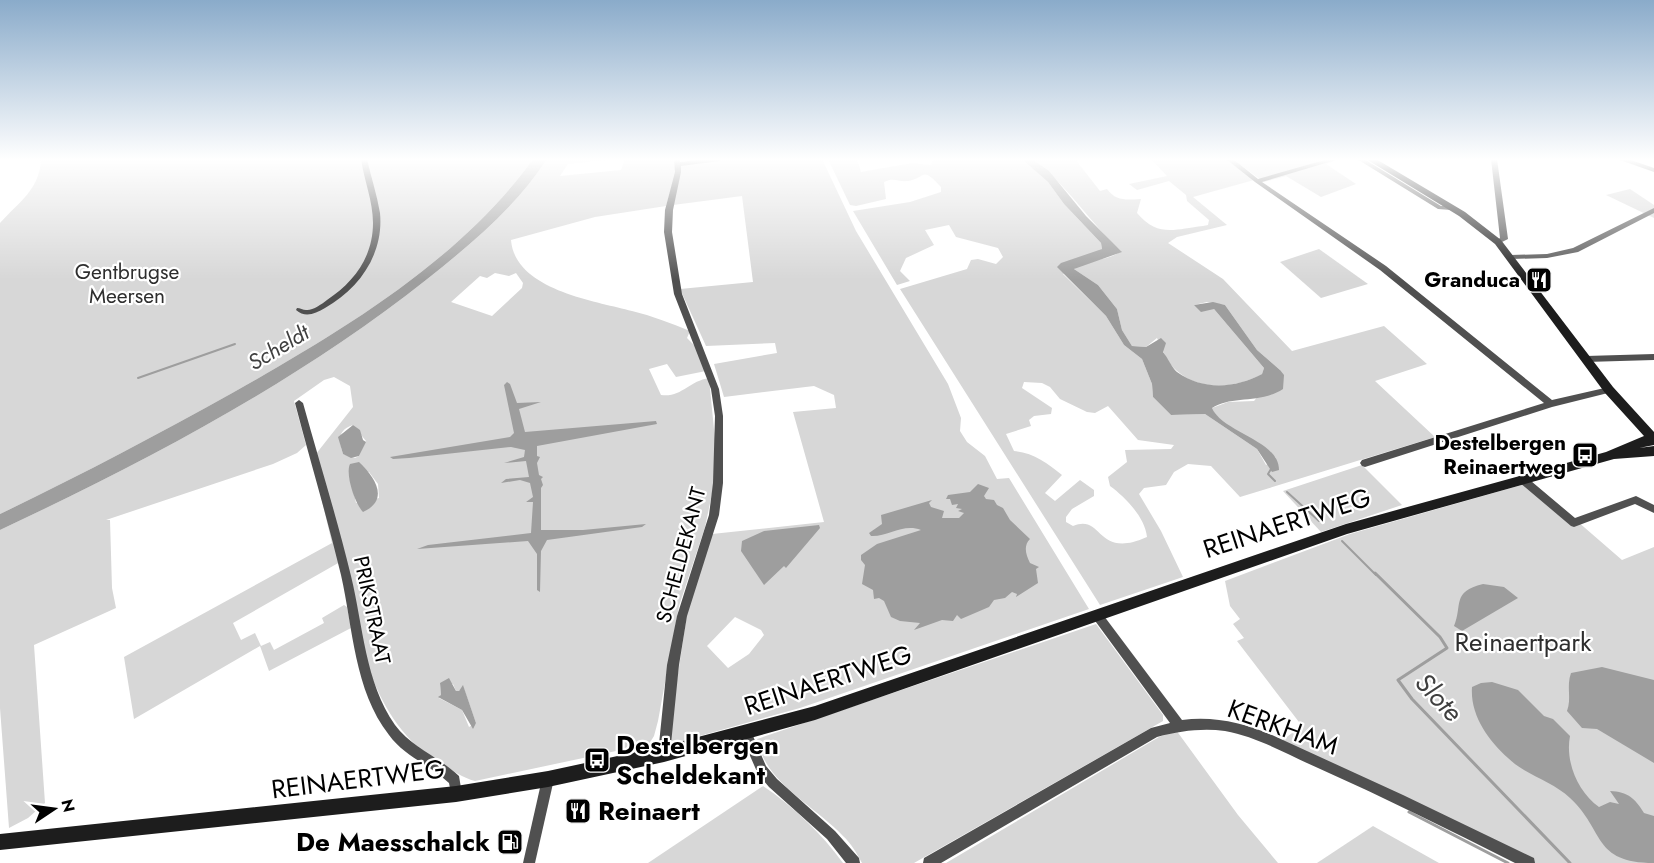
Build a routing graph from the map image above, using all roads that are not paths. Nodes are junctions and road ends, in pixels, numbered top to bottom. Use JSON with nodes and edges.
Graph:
{"nodes":[{"id":1,"x":373,"y":199,"type":"edge"},
{"id":2,"x":671,"y":199,"type":"edge"},
{"id":3,"x":1285,"y":199,"type":"edge"},
{"id":4,"x":1426,"y":199,"type":"edge"},
{"id":5,"x":1437,"y":199,"type":"edge"},
{"id":6,"x":1499,"y":199,"type":"edge"},
{"id":7,"x":1451,"y":208,"type":"junction"},
{"id":8,"x":1654,"y":210,"type":"edge"},
{"id":9,"x":1498,"y":242,"type":"junction"},
{"id":10,"x":1511,"y":257,"type":"junction"},
{"id":11,"x":353,"y":285,"type":"junction"},
{"id":12,"x":363,"y":290,"type":"dead end"},
{"id":13,"x":300,"y":310,"type":"dead end"},
{"id":14,"x":1654,"y":357,"type":"edge"},
{"id":15,"x":1586,"y":359,"type":"junction"},
{"id":16,"x":1609,"y":390,"type":"junction"},
{"id":17,"x":299,"y":403,"type":"dead end"},
{"id":18,"x":1551,"y":404,"type":"junction"},
{"id":19,"x":1653,"y":443,"type":"edge"},
{"id":20,"x":1365,"y":463,"type":"dead end"},
{"id":21,"x":1522,"y":479,"type":"junction"},
{"id":22,"x":1654,"y":509,"type":"edge"},
{"id":23,"x":1097,"y":615,"type":"junction"},
{"id":24,"x":1179,"y":725,"type":"junction"},
{"id":25,"x":746,"y":734,"type":"junction"},
{"id":26,"x":664,"y":754,"type":"junction"},
{"id":27,"x":548,"y":779,"type":"junction"},
{"id":28,"x":456,"y":794,"type":"junction"},
{"id":29,"x":0,"y":842,"type":"edge"},
{"id":30,"x":529,"y":863,"type":"edge"},
{"id":31,"x":854,"y":863,"type":"edge"},
{"id":32,"x":929,"y":863,"type":"edge"},
{"id":33,"x":1529,"y":863,"type":"edge"}],
"edges":[{"from":1,"to":11,"type":"street"},
{"from":2,"to":26,"type":"street","name":"SCHELDEKANT"},
{"from":3,"to":18,"type":"street"},
{"from":4,"to":7,"type":"street"},
{"from":5,"to":7,"type":"main road"},
{"from":6,"to":9,"type":"street"},
{"from":7,"to":9,"type":"main road"},
{"from":8,"to":10,"type":"street"},
{"from":9,"to":10,"type":"main road"},
{"from":10,"to":15,"type":"main road"},
{"from":11,"to":12,"type":"street"},
{"from":11,"to":13,"type":"street"},
{"from":14,"to":15,"type":"street"},
{"from":15,"to":16,"type":"main road"},
{"from":16,"to":18,"type":"street"},
{"from":16,"to":19,"type":"main road"},
{"from":17,"to":28,"type":"street","name":"PRIKSTRAAT"},
{"from":18,"to":20,"type":"street"},
{"from":19,"to":21,"type":"main road","name":"REINAERTWEG"},
{"from":21,"to":22,"type":"street"},
{"from":21,"to":23,"type":"main road","name":"REINAERTWEG"},
{"from":23,"to":24,"type":"street"},
{"from":23,"to":25,"type":"main road","name":"REINAERTWEG"},
{"from":24,"to":32,"type":"street","name":"KERKHAM"},
{"from":24,"to":33,"type":"street","name":"KERKHAM"},
{"from":25,"to":26,"type":"main road","name":"REINAERTWEG"},
{"from":25,"to":31,"type":"street"},
{"from":26,"to":27,"type":"main road","name":"REINAERTWEG"},
{"from":27,"to":28,"type":"main road","name":"REINAERTWEG"},
{"from":27,"to":30,"type":"street"},
{"from":28,"to":29,"type":"main road","name":"REINAERTWEG"}]}
